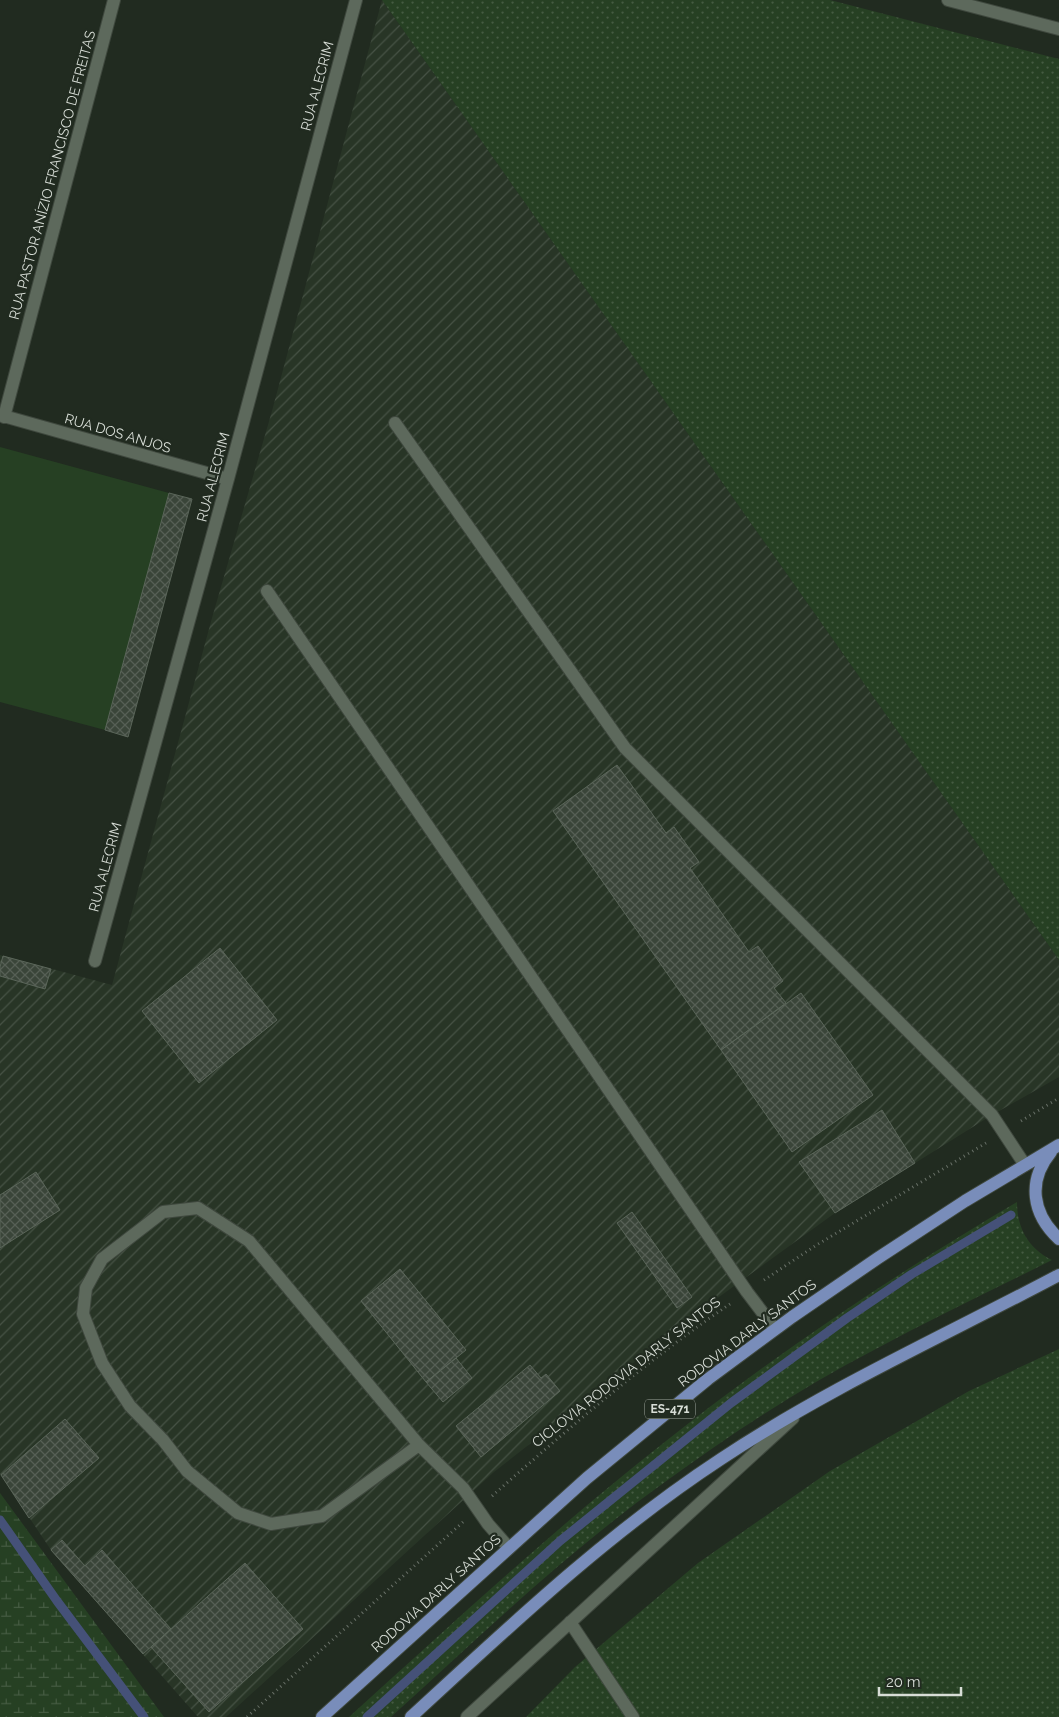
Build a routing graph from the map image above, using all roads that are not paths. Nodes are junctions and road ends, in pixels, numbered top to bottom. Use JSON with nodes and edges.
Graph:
{"nodes":[{"id":1,"x":114,"y":0,"type":"edge"},
{"id":2,"x":356,"y":0,"type":"edge"},
{"id":3,"x":948,"y":0,"type":"edge"},
{"id":4,"x":1059,"y":29,"type":"edge"},
{"id":5,"x":2,"y":416,"type":"edge"},
{"id":6,"x":395,"y":423,"type":"dead end"},
{"id":7,"x":228,"y":479,"type":"junction"},
{"id":8,"x":267,"y":592,"type":"dead end"},
{"id":9,"x":95,"y":961,"type":"dead end"},
{"id":10,"x":1057,"y":1147,"type":"edge"},
{"id":11,"x":1025,"y":1165,"type":"junction"},
{"id":12,"x":1059,"y":1240,"type":"edge"},
{"id":13,"x":1059,"y":1275,"type":"edge"},
{"id":14,"x":775,"y":1329,"type":"junction"},
{"id":15,"x":802,"y":1409,"type":"junction"},
{"id":16,"x":419,"y":1445,"type":"junction"},
{"id":17,"x":509,"y":1548,"type":"junction"},
{"id":18,"x":570,"y":1622,"type":"junction"},
{"id":19,"x":322,"y":1717,"type":"edge"},
{"id":20,"x":410,"y":1717,"type":"edge"},
{"id":21,"x":466,"y":1717,"type":"edge"},
{"id":22,"x":633,"y":1717,"type":"edge"}],
"edges":[{"from":1,"to":5,"type":"street","name":"RUA PASTOR ANÍZIO FRANCISCO DE FREITAS"},
{"from":2,"to":7,"type":"street","name":"RUA ALECRIM"},
{"from":3,"to":4,"type":"street"},
{"from":5,"to":7,"type":"street","name":"RUA DOS ANJOS"},
{"from":6,"to":11,"type":"street"},
{"from":7,"to":9,"type":"street","name":"RUA ALECRIM"},
{"from":8,"to":14,"type":"street"},
{"from":10,"to":11,"type":"main road","name":"RODOVIA DARLY SANTOS","number":"ES-471"},
{"from":10,"to":12,"type":"main road"},
{"from":11,"to":14,"type":"main road","name":"RODOVIA DARLY SANTOS","number":"ES-471"},
{"from":13,"to":15,"type":"main road"},
{"from":14,"to":17,"type":"main road","name":"RODOVIA DARLY SANTOS","number":"ES-471"},
{"from":15,"to":18,"type":"street"},
{"from":15,"to":20,"type":"main road"},
{"from":16,"to":16,"type":"street"},
{"from":16,"to":17,"type":"street"},
{"from":17,"to":19,"type":"main road","name":"RODOVIA DARLY SANTOS","number":"ES-471"},
{"from":18,"to":21,"type":"street"},
{"from":18,"to":22,"type":"street"}]}
